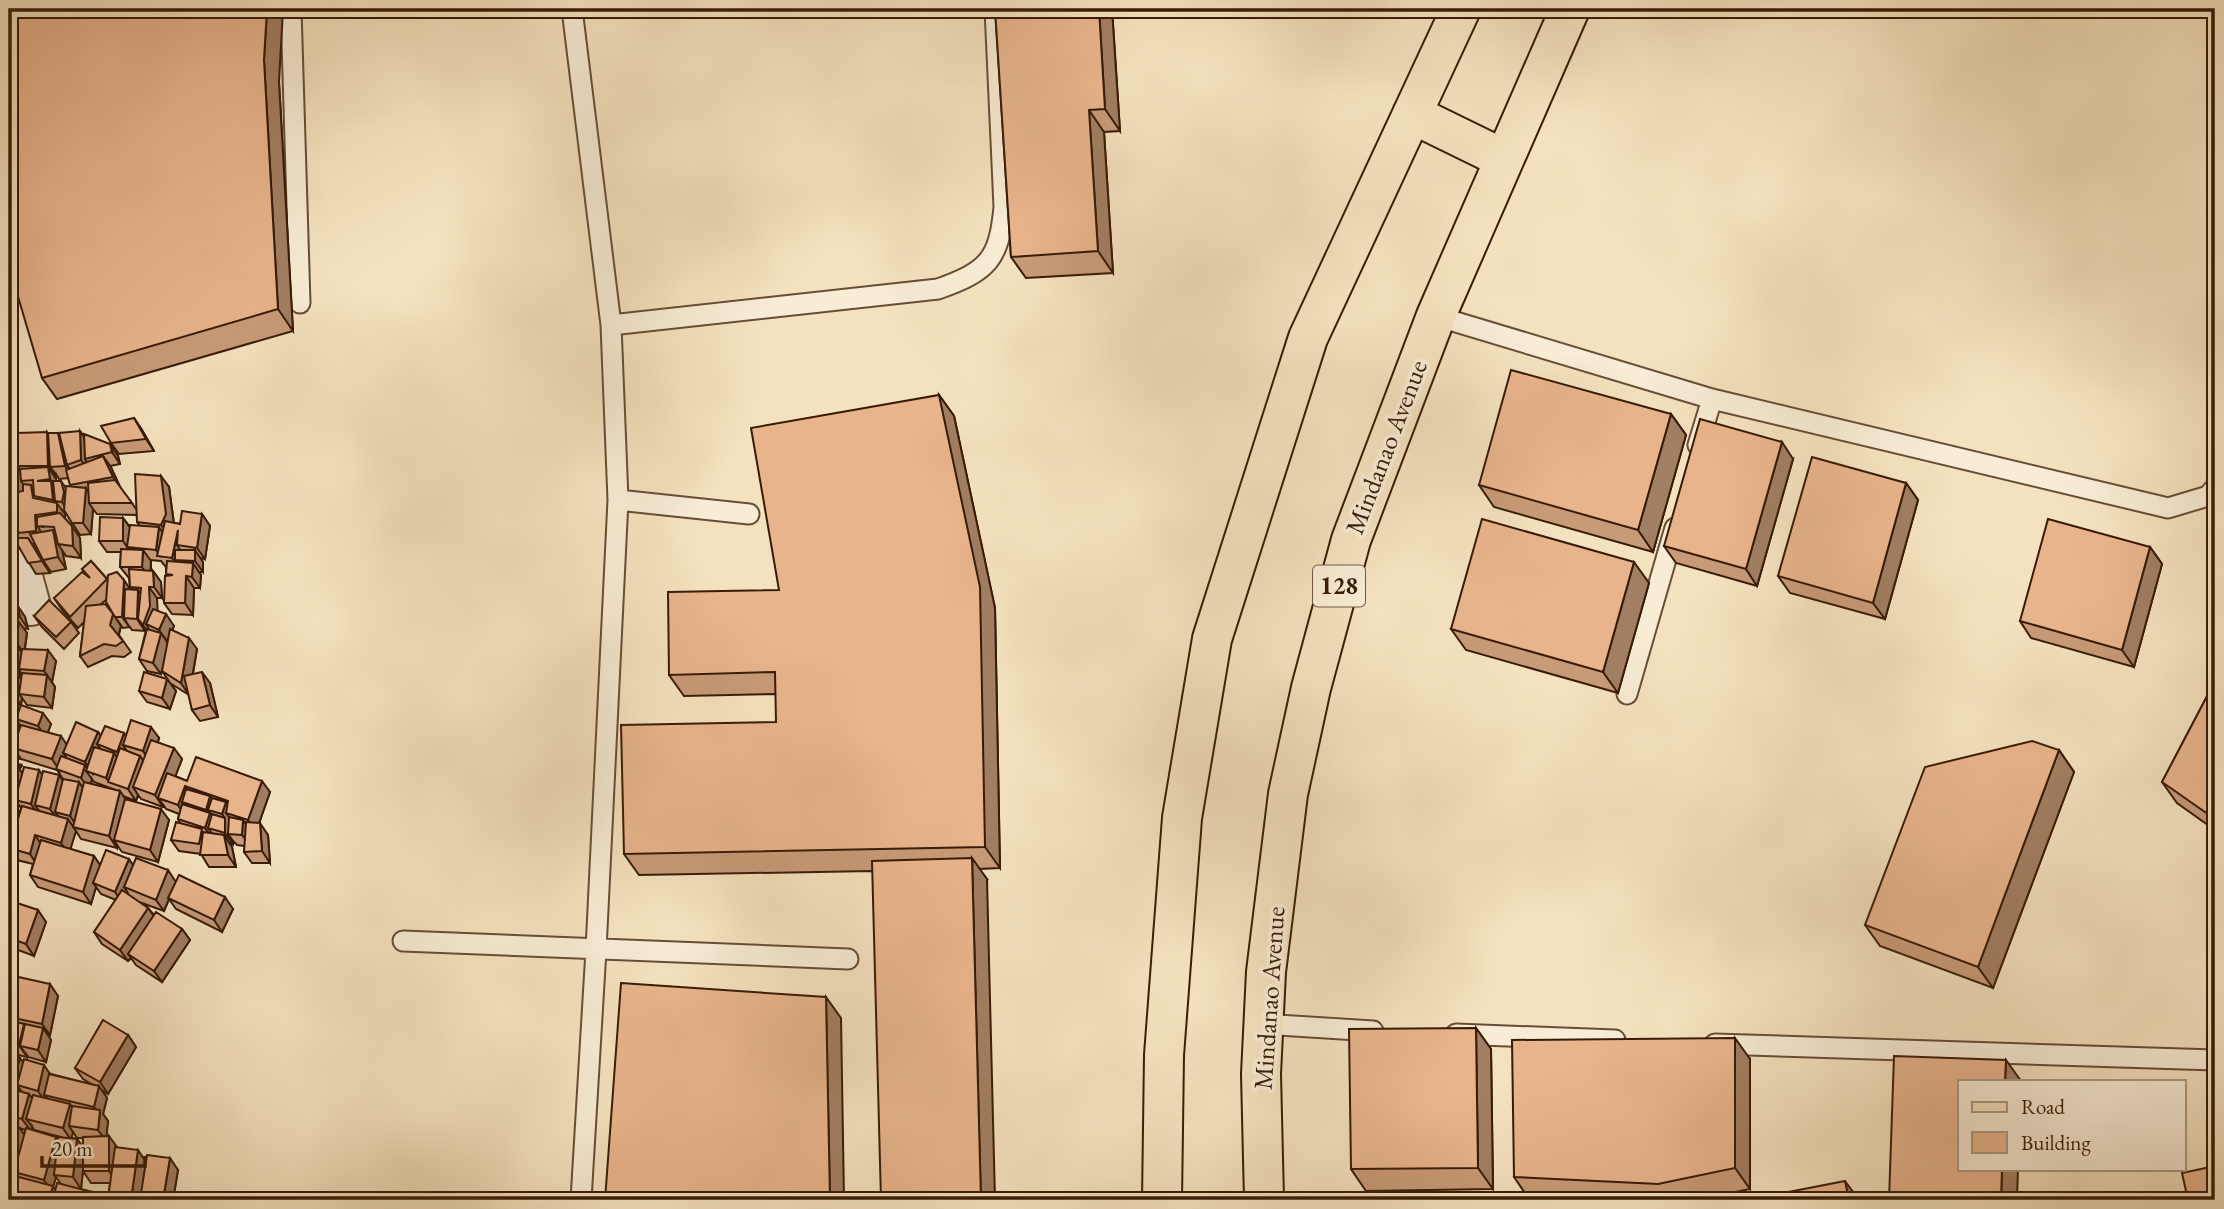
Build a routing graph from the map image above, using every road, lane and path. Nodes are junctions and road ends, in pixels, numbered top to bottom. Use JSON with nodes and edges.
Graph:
{"nodes":[{"id":1,"x":291,"y":9,"type":"edge"},
{"id":2,"x":572,"y":9,"type":"edge"},
{"id":3,"x":995,"y":9,"type":"edge"},
{"id":4,"x":1461,"y":9,"type":"edge"},
{"id":5,"x":1570,"y":9,"type":"edge"},
{"id":6,"x":1412,"y":114,"type":"junction"},
{"id":7,"x":1504,"y":159,"type":"junction"},
{"id":8,"x":300,"y":303,"type":"dead end"},
{"id":9,"x":1436,"y":316,"type":"junction"},
{"id":10,"x":611,"y":325,"type":"junction"},
{"id":11,"x":1712,"y":399,"type":"junction"},
{"id":12,"x":1692,"y":466,"type":"edge"},
{"id":13,"x":2215,"y":488,"type":"edge"},
{"id":14,"x":618,"y":500,"type":"junction"},
{"id":15,"x":1681,"y":506,"type":"edge"},
{"id":16,"x":749,"y":514,"type":"dead end"},
{"id":17,"x":9,"y":527,"type":"edge"},
{"id":18,"x":30,"y":606,"type":"dead end"},
{"id":19,"x":1627,"y":694,"type":"dead end"},
{"id":20,"x":21,"y":753,"type":"edge"},
{"id":21,"x":30,"y":771,"type":"edge"},
{"id":22,"x":22,"y":798,"type":"edge"},
{"id":23,"x":9,"y":839,"type":"edge"},
{"id":24,"x":403,"y":941,"type":"dead end"},
{"id":25,"x":596,"y":950,"type":"junction"},
{"id":26,"x":848,"y":959,"type":"dead end"},
{"id":27,"x":1263,"y":1024,"type":"junction"},
{"id":28,"x":1395,"y":1032,"type":"edge"},
{"id":29,"x":1436,"y":1034,"type":"edge"},
{"id":30,"x":1628,"y":1041,"type":"edge"},
{"id":31,"x":1696,"y":1043,"type":"edge"},
{"id":32,"x":2215,"y":1060,"type":"edge"},
{"id":33,"x":581,"y":1200,"type":"edge"},
{"id":34,"x":1163,"y":1200,"type":"edge"},
{"id":35,"x":1264,"y":1200,"type":"edge"}],
"edges":[{"from":1,"to":8,"type":"lane"},
{"from":2,"to":10,"type":"lane"},
{"from":3,"to":10,"type":"lane"},
{"from":4,"to":6,"type":"main road"},
{"from":5,"to":7,"type":"main road","name":"Mindanao Avenue","number":"128"},
{"from":6,"to":7,"type":"main road"},
{"from":6,"to":34,"type":"main road"},
{"from":7,"to":9,"type":"main road","name":"Mindanao Avenue","number":"128"},
{"from":9,"to":11,"type":"lane"},
{"from":9,"to":27,"type":"main road","name":"Mindanao Avenue","number":"128"},
{"from":10,"to":14,"type":"lane"},
{"from":11,"to":12,"type":"lane"},
{"from":11,"to":13,"type":"lane"},
{"from":14,"to":16,"type":"lane"},
{"from":14,"to":25,"type":"lane"},
{"from":15,"to":19,"type":"lane"},
{"from":17,"to":18,"type":"street"},
{"from":20,"to":21,"type":"path"},
{"from":22,"to":23,"type":"path"},
{"from":24,"to":25,"type":"lane"},
{"from":25,"to":26,"type":"lane"},
{"from":25,"to":33,"type":"lane"},
{"from":27,"to":28,"type":"lane"},
{"from":27,"to":35,"type":"main road","name":"Mindanao Avenue","number":"128"},
{"from":29,"to":30,"type":"lane"},
{"from":31,"to":32,"type":"lane"}]}
